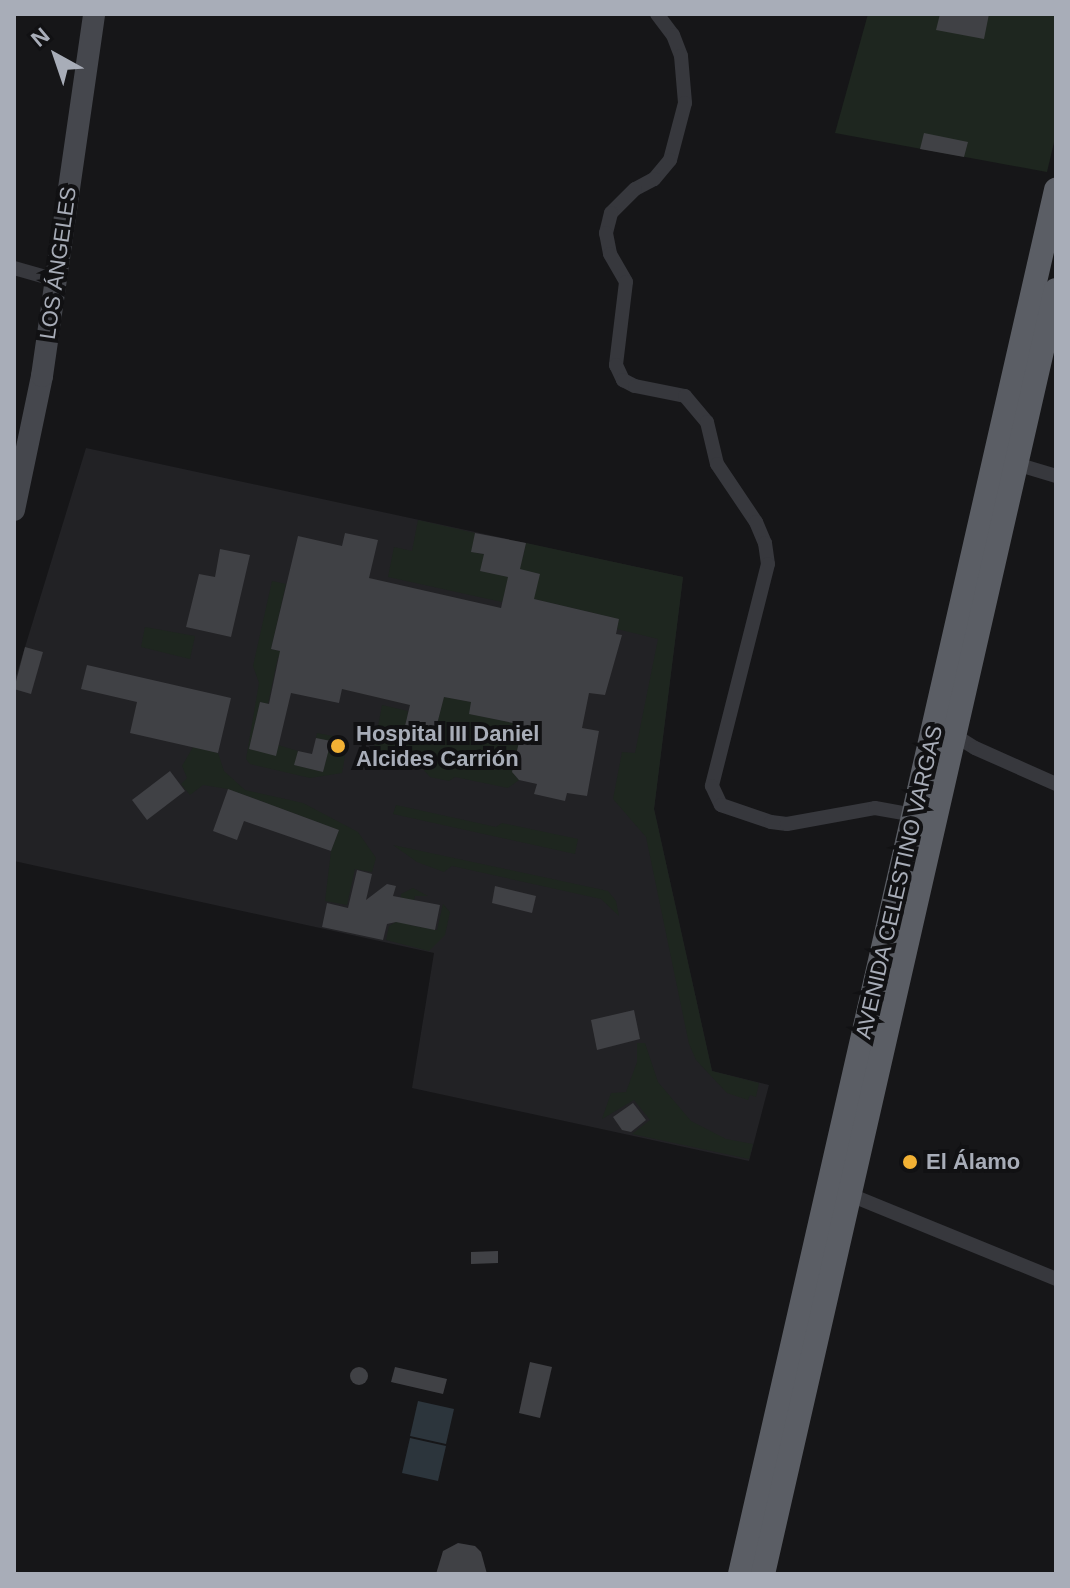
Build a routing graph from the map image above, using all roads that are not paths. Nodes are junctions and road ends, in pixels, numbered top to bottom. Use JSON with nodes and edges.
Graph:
{"nodes":[{"id":1,"x":94,"y":14,"type":"edge"},
{"id":2,"x":657,"y":14,"type":"edge"},
{"id":3,"x":1056,"y":190,"type":"edge"},
{"id":4,"x":1051,"y":240,"type":"edge"},
{"id":5,"x":14,"y":268,"type":"edge"},
{"id":6,"x":56,"y":280,"type":"junction"},
{"id":7,"x":1056,"y":290,"type":"edge"},
{"id":8,"x":1042,"y":335,"type":"edge"},
{"id":9,"x":1016,"y":464,"type":"junction"},
{"id":10,"x":1056,"y":476,"type":"edge"},
{"id":11,"x":1000,"y":485,"type":"junction"},
{"id":12,"x":14,"y":510,"type":"edge"},
{"id":13,"x":945,"y":731,"type":"junction"},
{"id":14,"x":1056,"y":784,"type":"edge"},
{"id":15,"x":913,"y":815,"type":"junction"},
{"id":16,"x":887,"y":977,"type":"junction"},
{"id":17,"x":848,"y":1194,"type":"junction"},
{"id":18,"x":1056,"y":1279,"type":"edge"},
{"id":19,"x":753,"y":1569,"type":"edge"}],
"edges":[{"from":1,"to":6,"type":"main road","name":"LOS ÁNGELES"},
{"from":2,"to":15,"type":"street"},
{"from":3,"to":4,"type":"highway","name":"AVENIDA CELESTINO VARGAS"},
{"from":4,"to":8,"type":"highway","name":"AVENIDA CELESTINO VARGAS"},
{"from":5,"to":6,"type":"street"},
{"from":6,"to":12,"type":"main road","name":"LOS ÁNGELES"},
{"from":7,"to":8,"type":"highway","name":"AVENIDA CELESTINO VARGAS"},
{"from":8,"to":9,"type":"highway","name":"AVENIDA CELESTINO VARGAS"},
{"from":8,"to":11,"type":"highway","name":"AVENIDA CELESTINO VARGAS"},
{"from":9,"to":10,"type":"street"},
{"from":9,"to":11,"type":"highway","name":"AVENIDA CELESTINO VARGAS"},
{"from":11,"to":13,"type":"highway","name":"AVENIDA CELESTINO VARGAS"},
{"from":13,"to":14,"type":"street"},
{"from":13,"to":15,"type":"highway","name":"AVENIDA CELESTINO VARGAS"},
{"from":13,"to":16,"type":"highway","name":"AVENIDA CELESTINO VARGAS"},
{"from":15,"to":16,"type":"highway","name":"AVENIDA CELESTINO VARGAS"},
{"from":16,"to":17,"type":"highway","name":"AVENIDA CELESTINO VARGAS"},
{"from":16,"to":19,"type":"highway","name":"AVENIDA CELESTINO VARGAS"},
{"from":17,"to":18,"type":"street"},
{"from":17,"to":19,"type":"highway","name":"AVENIDA CELESTINO VARGAS"}]}
